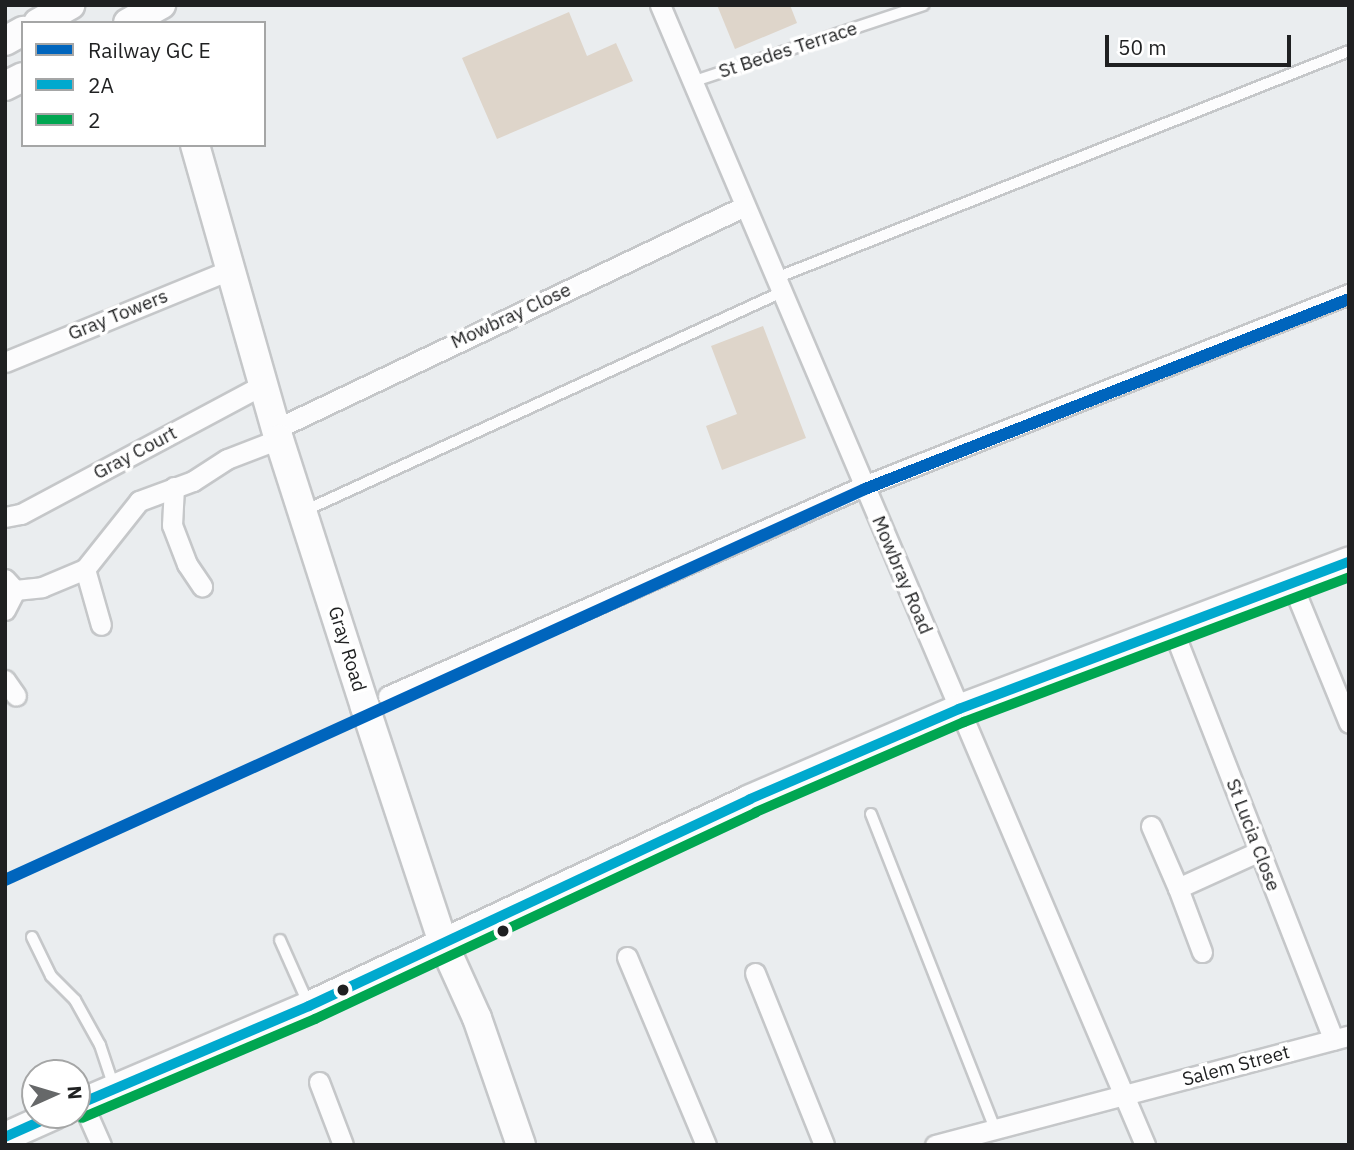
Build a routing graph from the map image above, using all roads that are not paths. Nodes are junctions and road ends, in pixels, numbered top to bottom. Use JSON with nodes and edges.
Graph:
{"nodes":[{"id":1,"x":660,"y":5,"type":"edge"},
{"id":2,"x":924,"y":5,"type":"edge"},
{"id":3,"x":157,"y":11,"type":"edge"},
{"id":4,"x":133,"y":21,"type":"edge"},
{"id":5,"x":21,"y":31,"type":"edge"},
{"id":6,"x":5,"y":41,"type":"edge"},
{"id":7,"x":1349,"y":51,"type":"edge"},
{"id":8,"x":21,"y":78,"type":"edge"},
{"id":9,"x":692,"y":82,"type":"junction"},
{"id":10,"x":5,"y":86,"type":"edge"},
{"id":11,"x":196,"y":147,"type":"edge"},
{"id":12,"x":745,"y":206,"type":"junction"},
{"id":13,"x":232,"y":269,"type":"junction"},
{"id":14,"x":779,"y":285,"type":"junction"},
{"id":15,"x":1349,"y":293,"type":"edge"},
{"id":16,"x":5,"y":362,"type":"edge"},
{"id":17,"x":263,"y":385,"type":"junction"},
{"id":18,"x":278,"y":433,"type":"junction"},
{"id":19,"x":864,"y":486,"type":"junction"},
{"id":20,"x":174,"y":487,"type":"junction"},
{"id":21,"x":304,"y":511,"type":"junction"},
{"id":22,"x":5,"y":517,"type":"edge"},
{"id":23,"x":1349,"y":562,"type":"edge"},
{"id":24,"x":85,"y":569,"type":"junction"},
{"id":25,"x":10,"y":584,"type":"edge"},
{"id":26,"x":1292,"y":584,"type":"junction"},
{"id":27,"x":202,"y":586,"type":"dead end"},
{"id":28,"x":5,"y":610,"type":"edge"},
{"id":29,"x":101,"y":625,"type":"dead end"},
{"id":30,"x":1173,"y":630,"type":"junction"},
{"id":31,"x":388,"y":696,"type":"dead end"},
{"id":32,"x":959,"y":709,"type":"junction"},
{"id":33,"x":1349,"y":723,"type":"edge"},
{"id":34,"x":871,"y":814,"type":"dead end"},
{"id":35,"x":1152,"y":826,"type":"dead end"},
{"id":36,"x":1259,"y":850,"type":"junction"},
{"id":37,"x":1178,"y":888,"type":"junction"},
{"id":38,"x":32,"y":937,"type":"dead end"},
{"id":39,"x":280,"y":940,"type":"dead end"},
{"id":40,"x":443,"y":943,"type":"junction"},
{"id":41,"x":1202,"y":952,"type":"dead end"},
{"id":42,"x":626,"y":957,"type":"dead end"},
{"id":43,"x":755,"y":973,"type":"dead end"},
{"id":44,"x":309,"y":1006,"type":"junction"},
{"id":45,"x":1341,"y":1038,"type":"edge"},
{"id":46,"x":319,"y":1082,"type":"dead end"},
{"id":47,"x":114,"y":1088,"type":"junction"},
{"id":48,"x":1124,"y":1096,"type":"junction"},
{"id":49,"x":91,"y":1098,"type":"edge"},
{"id":50,"x":91,"y":1125,"type":"edge"},
{"id":51,"x":23,"y":1129,"type":"edge"},
{"id":52,"x":995,"y":1129,"type":"junction"},
{"id":53,"x":5,"y":1137,"type":"edge"},
{"id":54,"x":101,"y":1145,"type":"edge"},
{"id":55,"x":343,"y":1145,"type":"edge"},
{"id":56,"x":521,"y":1145,"type":"edge"},
{"id":57,"x":706,"y":1145,"type":"edge"},
{"id":58,"x":824,"y":1145,"type":"edge"},
{"id":59,"x":935,"y":1145,"type":"edge"},
{"id":60,"x":1144,"y":1145,"type":"edge"}],
"edges":[{"from":1,"to":9,"type":"street","name":"Mowbray Road"},
{"from":2,"to":9,"type":"lane","name":"St Bedes Terrace"},
{"from":3,"to":4,"type":"street"},
{"from":5,"to":6,"type":"street"},
{"from":7,"to":14,"type":"lane"},
{"from":8,"to":10,"type":"street"},
{"from":9,"to":12,"type":"street","name":"Mowbray Road"},
{"from":11,"to":13,"type":"street","name":"Gray Road"},
{"from":12,"to":14,"type":"street","name":"Mowbray Road"},
{"from":12,"to":18,"type":"street","name":"Mowbray Close"},
{"from":13,"to":16,"type":"street","name":"Gray Towers"},
{"from":13,"to":17,"type":"street","name":"Gray Road"},
{"from":14,"to":19,"type":"street","name":"Mowbray Road"},
{"from":14,"to":21,"type":"lane"},
{"from":15,"to":19,"type":"street"},
{"from":17,"to":18,"type":"street","name":"Gray Road"},
{"from":17,"to":22,"type":"street","name":"Gray Court"},
{"from":18,"to":20,"type":"street","name":"Mowbray Close"},
{"from":18,"to":21,"type":"street","name":"Gray Road"},
{"from":19,"to":31,"type":"street"},
{"from":19,"to":32,"type":"street","name":"Mowbray Road"},
{"from":20,"to":24,"type":"street","name":"Mowbray Close"},
{"from":20,"to":27,"type":"street"},
{"from":21,"to":40,"type":"street","name":"Gray Road"},
{"from":23,"to":26,"type":"street"},
{"from":24,"to":25,"type":"street"},
{"from":24,"to":29,"type":"street"},
{"from":25,"to":28,"type":"street"},
{"from":26,"to":30,"type":"street"},
{"from":26,"to":33,"type":"street"},
{"from":30,"to":32,"type":"street"},
{"from":30,"to":36,"type":"street","name":"St Lucia Close"},
{"from":32,"to":40,"type":"street"},
{"from":32,"to":48,"type":"street","name":"Mowbray Road"},
{"from":34,"to":52,"type":"lane"},
{"from":35,"to":37,"type":"street"},
{"from":36,"to":37,"type":"street"},
{"from":36,"to":45,"type":"street","name":"St Lucia Close"},
{"from":37,"to":41,"type":"street"},
{"from":38,"to":47,"type":"lane"},
{"from":39,"to":44,"type":"lane"},
{"from":40,"to":44,"type":"street"},
{"from":40,"to":56,"type":"street","name":"Gray Road"},
{"from":42,"to":57,"type":"street"},
{"from":43,"to":58,"type":"street"},
{"from":44,"to":47,"type":"street"},
{"from":45,"to":48,"type":"street","name":"Salem Street"},
{"from":46,"to":55,"type":"street"},
{"from":47,"to":49,"type":"street"},
{"from":48,"to":52,"type":"street","name":"Salem Street"},
{"from":48,"to":60,"type":"street","name":"Mowbray Road"},
{"from":50,"to":54,"type":"street"},
{"from":51,"to":53,"type":"street"},
{"from":52,"to":59,"type":"street","name":"Salem Street"}]}
